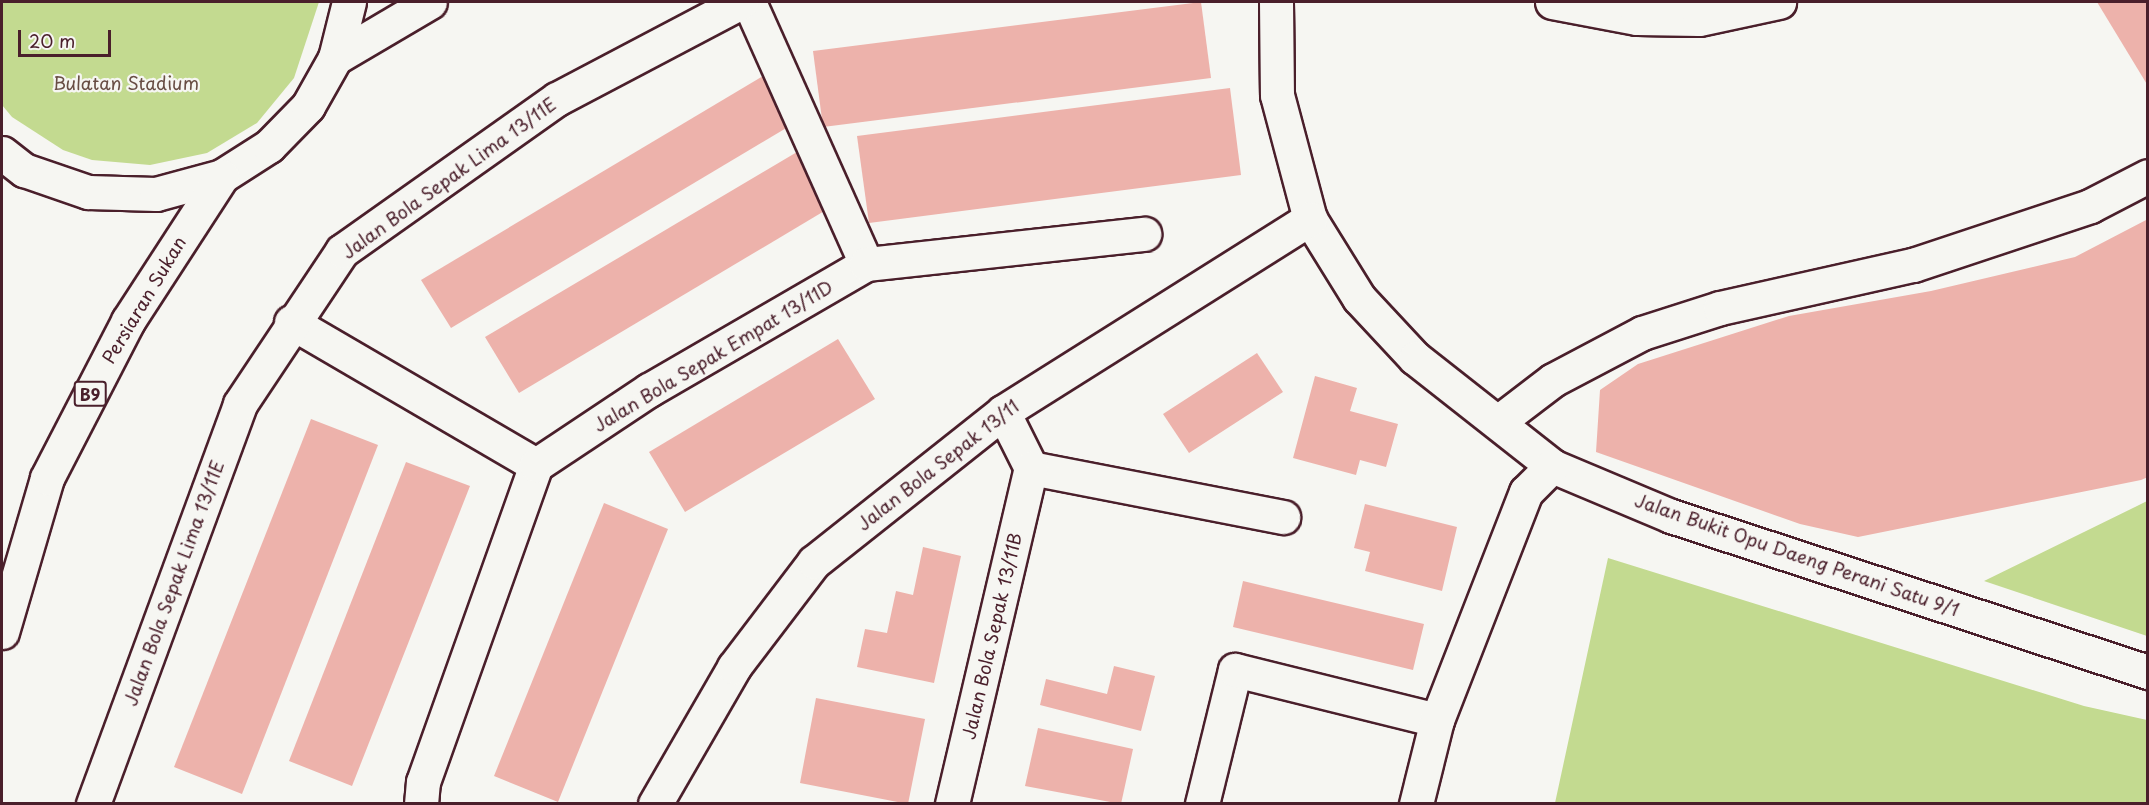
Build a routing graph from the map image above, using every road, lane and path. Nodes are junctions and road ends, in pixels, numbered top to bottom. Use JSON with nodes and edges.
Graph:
{"nodes":[{"id":1,"x":349,"y":2,"type":"edge"},
{"id":2,"x":430,"y":2,"type":"edge"},
{"id":3,"x":741,"y":2,"type":"edge"},
{"id":4,"x":748,"y":2,"type":"edge"},
{"id":5,"x":1298,"y":2,"type":"edge"},
{"id":6,"x":1552,"y":2,"type":"edge"},
{"id":7,"x":1779,"y":2,"type":"edge"},
{"id":8,"x":1277,"y":17,"type":"edge"},
{"id":9,"x":335,"y":58,"type":"junction"},
{"id":10,"x":2,"y":153,"type":"edge"},
{"id":11,"x":222,"y":176,"type":"junction"},
{"id":12,"x":2148,"y":176,"type":"edge"},
{"id":13,"x":1311,"y":219,"type":"junction"},
{"id":14,"x":1144,"y":234,"type":"dead end"},
{"id":15,"x":866,"y":264,"type":"junction"},
{"id":16,"x":291,"y":322,"type":"junction"},
{"id":17,"x":1002,"y":412,"type":"junction"},
{"id":18,"x":1498,"y":422,"type":"junction"},
{"id":19,"x":536,"y":465,"type":"junction"},
{"id":20,"x":1552,"y":466,"type":"junction"},
{"id":21,"x":1031,"y":468,"type":"junction"},
{"id":22,"x":1283,"y":517,"type":"dead end"},
{"id":23,"x":2,"y":632,"type":"edge"},
{"id":24,"x":2148,"y":672,"type":"edge"},
{"id":25,"x":1437,"y":720,"type":"junction"},
{"id":26,"x":93,"y":804,"type":"edge"},
{"id":27,"x":421,"y":804,"type":"edge"},
{"id":28,"x":655,"y":804,"type":"edge"},
{"id":29,"x":952,"y":804,"type":"edge"},
{"id":30,"x":1202,"y":804,"type":"edge"},
{"id":31,"x":1416,"y":804,"type":"edge"}],
"edges":[{"from":1,"to":9,"type":"street","number":"B9"},
{"from":2,"to":9,"type":"street"},
{"from":3,"to":16,"type":"street","name":"Jalan Bola Sepak Lima 13/11E"},
{"from":4,"to":15,"type":"street"},
{"from":5,"to":8,"type":"street"},
{"from":6,"to":7,"type":"street"},
{"from":8,"to":13,"type":"street","name":"Jalan Bukit Opu Daeng Perani Satu 9/1"},
{"from":9,"to":11,"type":"street","number":"B9"},
{"from":10,"to":11,"type":"street","number":"B9"},
{"from":11,"to":23,"type":"street","name":"Persiaran Sukan","number":"B9"},
{"from":12,"to":18,"type":"street"},
{"from":13,"to":17,"type":"street","name":"Jalan Bola Sepak 13/11"},
{"from":13,"to":18,"type":"street","name":"Jalan Bukit Opu Daeng Perani Satu 9/1"},
{"from":14,"to":15,"type":"street","name":"Jalan Bola Sepak Empat 13/11D"},
{"from":15,"to":19,"type":"street","name":"Jalan Bola Sepak Empat 13/11D"},
{"from":16,"to":19,"type":"street"},
{"from":16,"to":26,"type":"street","name":"Jalan Bola Sepak Lima 13/11E"},
{"from":17,"to":21,"type":"street"},
{"from":17,"to":28,"type":"street","name":"Jalan Bola Sepak 13/11"},
{"from":18,"to":20,"type":"street","name":"Jalan Bukit Opu Daeng Perani Satu 9/1"},
{"from":19,"to":27,"type":"street"},
{"from":20,"to":24,"type":"street","name":"Jalan Bukit Opu Daeng Perani Satu 9/1"},
{"from":20,"to":25,"type":"street"},
{"from":21,"to":22,"type":"street"},
{"from":21,"to":29,"type":"street","name":"Jalan Bola Sepak 13/11B"},
{"from":25,"to":30,"type":"street"},
{"from":25,"to":31,"type":"street"}]}
